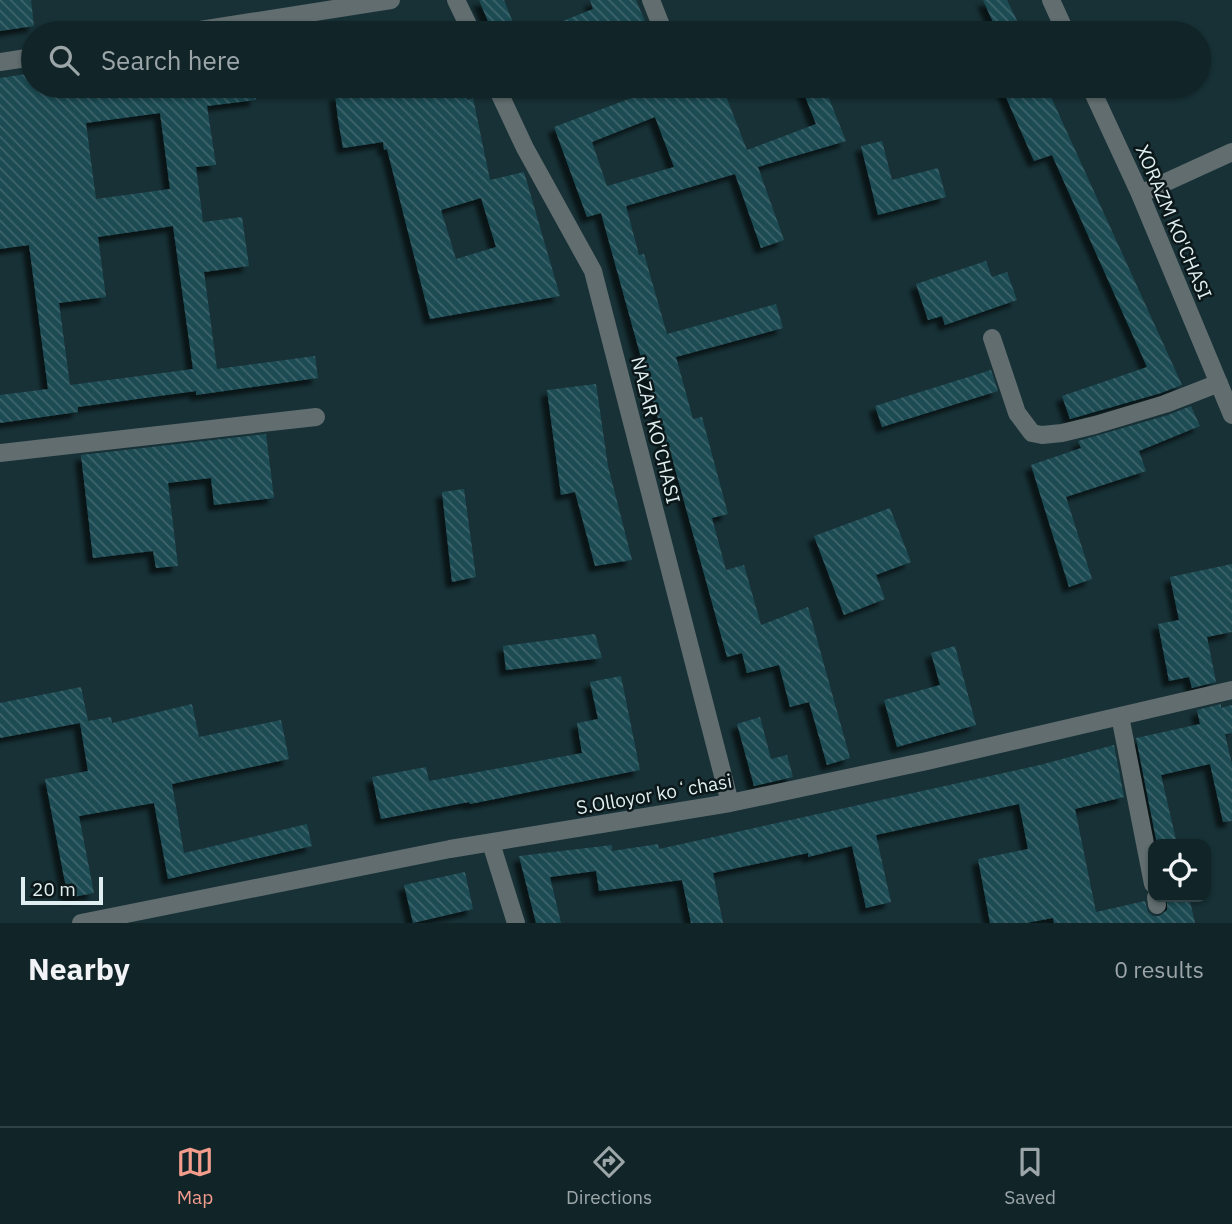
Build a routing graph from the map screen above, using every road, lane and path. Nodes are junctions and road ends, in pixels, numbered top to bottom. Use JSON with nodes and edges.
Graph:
{"nodes":[{"id":1,"x":391,"y":0,"type":"edge"},
{"id":2,"x":456,"y":0,"type":"edge"},
{"id":3,"x":651,"y":0,"type":"edge"},
{"id":4,"x":1051,"y":0,"type":"edge"},
{"id":5,"x":257,"y":21,"type":"edge"},
{"id":6,"x":466,"y":21,"type":"edge"},
{"id":7,"x":659,"y":21,"type":"edge"},
{"id":8,"x":1061,"y":21,"type":"edge"},
{"id":9,"x":21,"y":59,"type":"edge"},
{"id":10,"x":0,"y":62,"type":"edge"},
{"id":11,"x":502,"y":98,"type":"edge"},
{"id":12,"x":1096,"y":98,"type":"edge"},
{"id":13,"x":1232,"y":152,"type":"edge"},
{"id":14,"x":1140,"y":194,"type":"junction"},
{"id":15,"x":992,"y":338,"type":"dead end"},
{"id":16,"x":1219,"y":383,"type":"junction"},
{"id":17,"x":1231,"y":407,"type":"edge"},
{"id":18,"x":316,"y":417,"type":"dead end"},
{"id":19,"x":0,"y":453,"type":"edge"},
{"id":20,"x":1232,"y":690,"type":"edge"},
{"id":21,"x":1120,"y":716,"type":"junction"},
{"id":22,"x":730,"y":803,"type":"junction"},
{"id":23,"x":491,"y":843,"type":"junction"},
{"id":24,"x":1148,"y":859,"type":"edge"},
{"id":25,"x":86,"y":922,"type":"edge"},
{"id":26,"x":516,"y":923,"type":"edge"}],
"edges":[{"from":1,"to":5,"type":"street"},
{"from":2,"to":6,"type":"street"},
{"from":3,"to":7,"type":"street"},
{"from":4,"to":8,"type":"street"},
{"from":9,"to":10,"type":"street"},
{"from":11,"to":22,"type":"street","name":"NAZAR KO'CHASI"},
{"from":12,"to":14,"type":"street","name":"XORAZM KO'CHASI"},
{"from":13,"to":14,"type":"street"},
{"from":14,"to":16,"type":"street","name":"XORAZM KO'CHASI"},
{"from":15,"to":16,"type":"street"},
{"from":16,"to":17,"type":"street","name":"XORAZM KO'CHASI"},
{"from":18,"to":19,"type":"street"},
{"from":20,"to":21,"type":"street","name":"S.Olloyor koʻchasi"},
{"from":21,"to":22,"type":"street","name":"S.Olloyor koʻchasi"},
{"from":21,"to":24,"type":"street"},
{"from":22,"to":23,"type":"street","name":"S.Olloyor koʻchasi"},
{"from":23,"to":25,"type":"street","name":"S.Olloyor koʻchasi"},
{"from":23,"to":26,"type":"street"}]}
